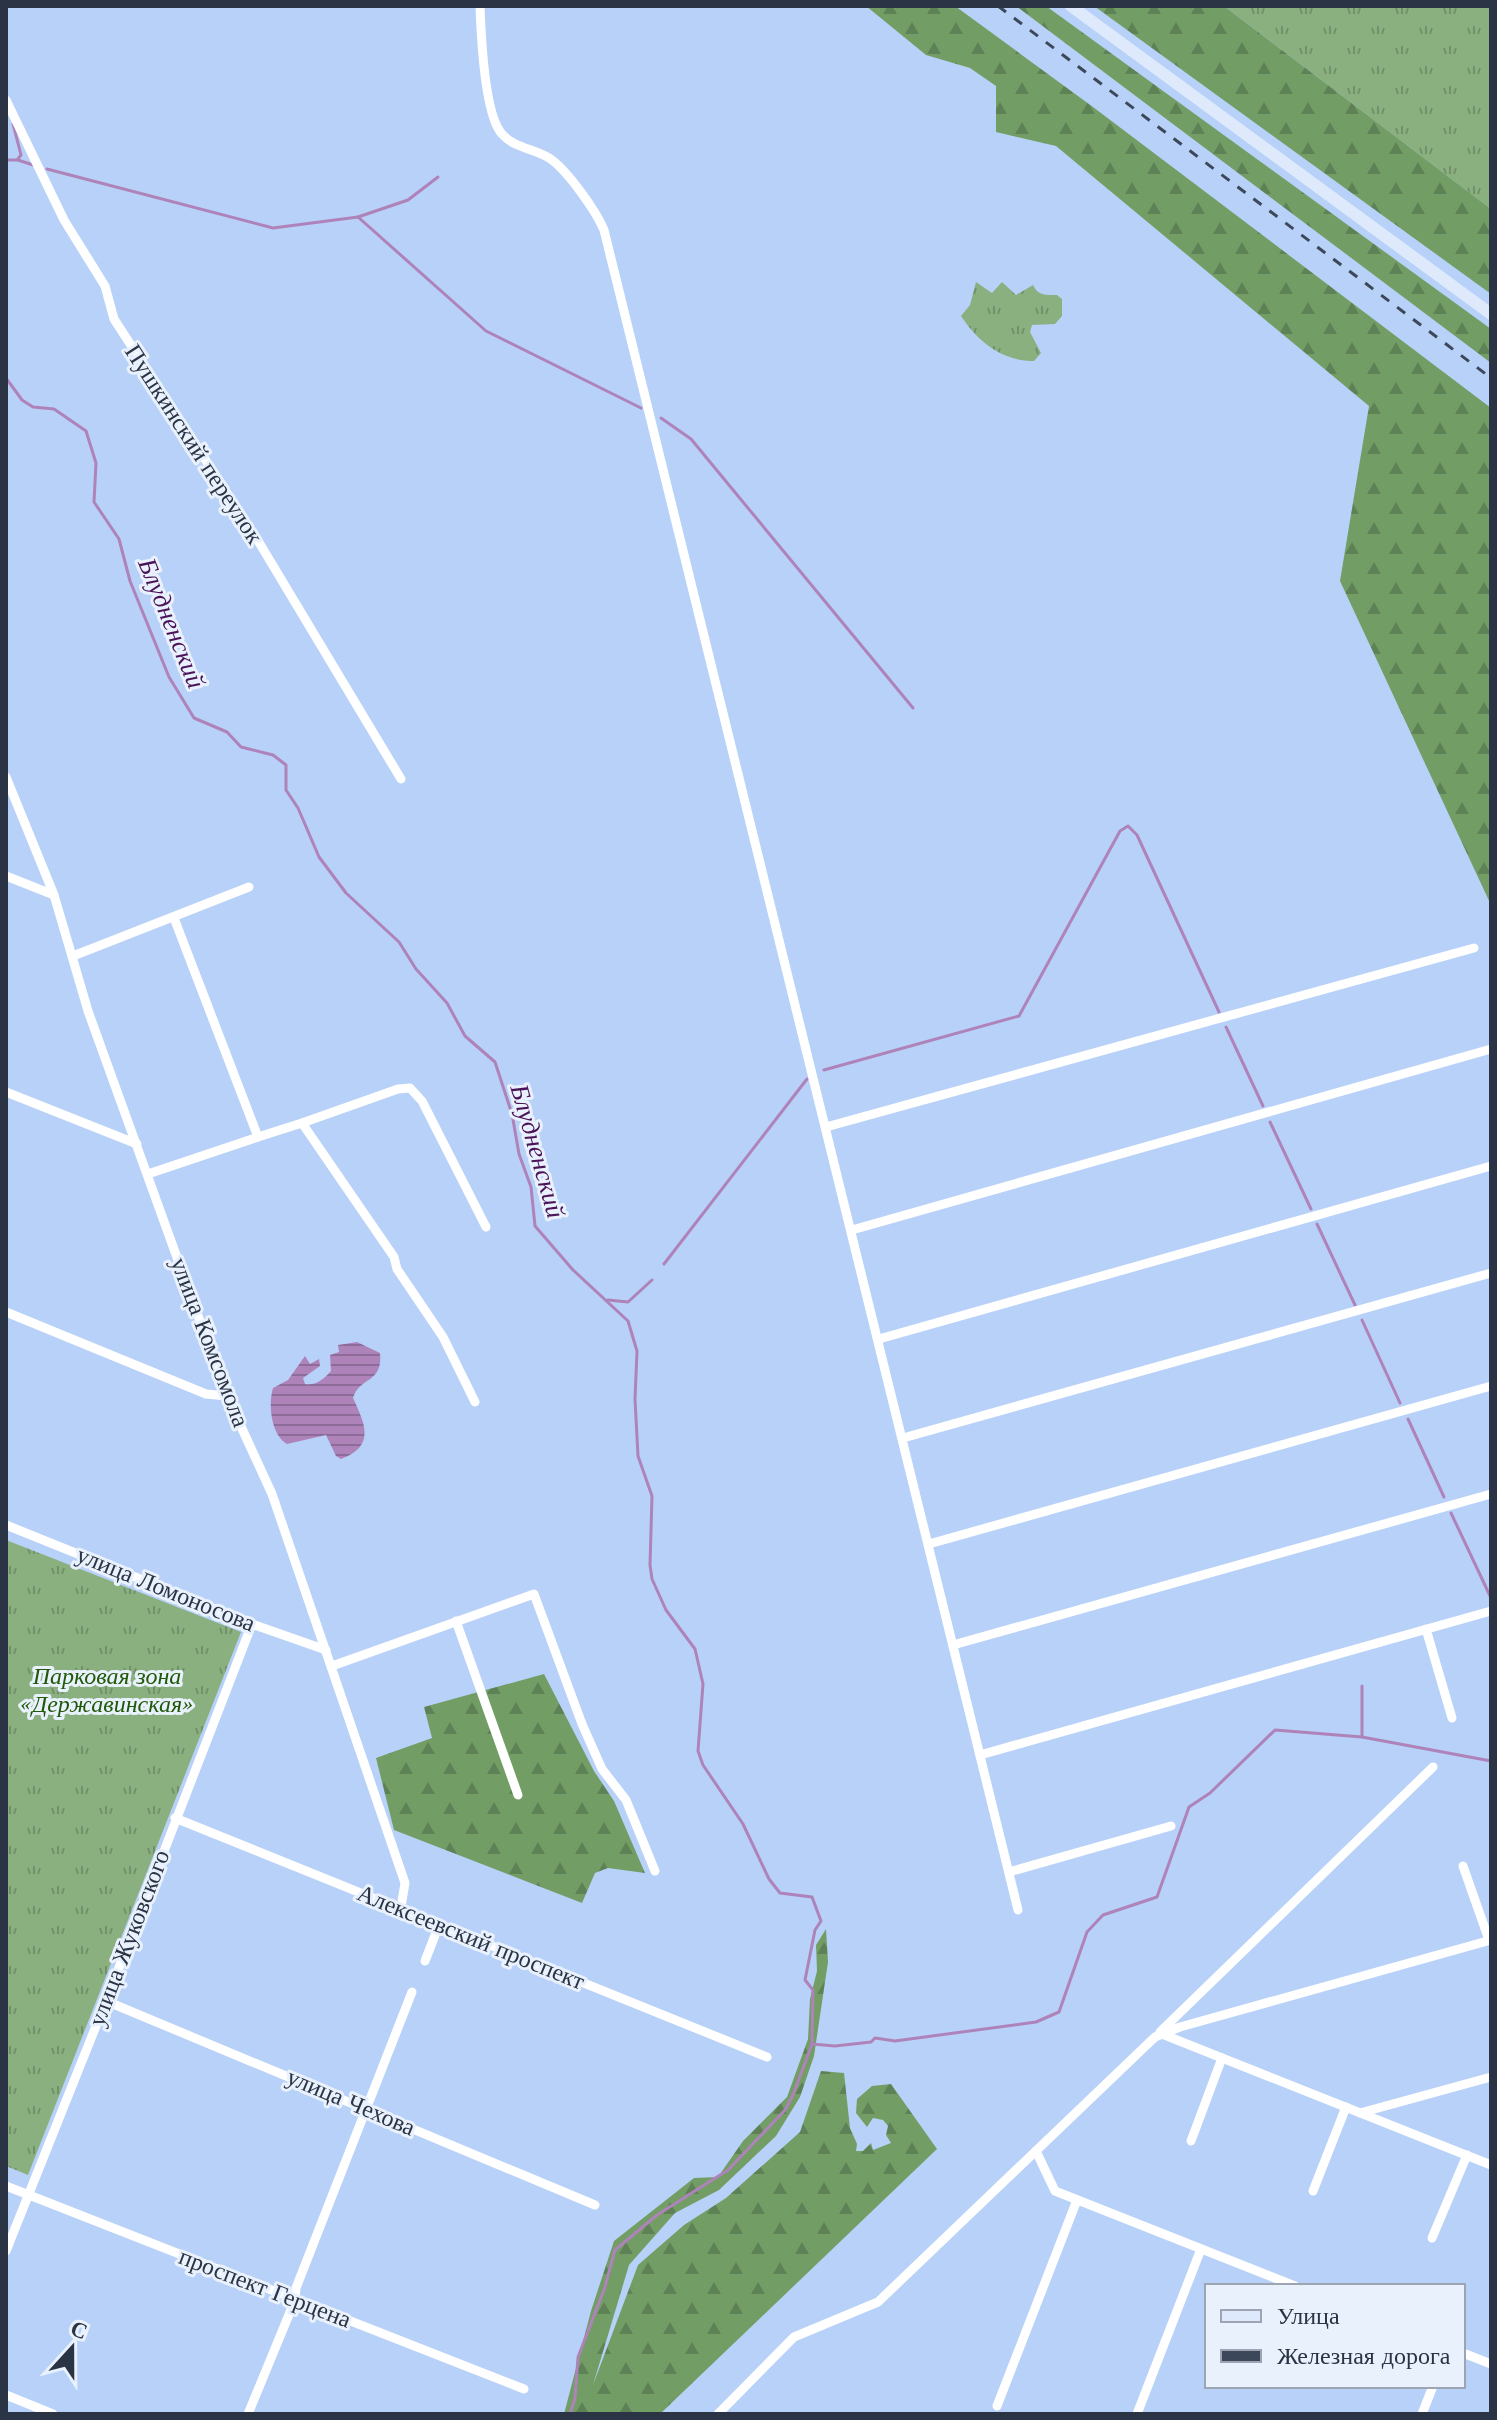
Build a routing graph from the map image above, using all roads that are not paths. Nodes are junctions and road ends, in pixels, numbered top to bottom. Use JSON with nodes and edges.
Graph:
{"nodes":[{"id":1,"x":480,"y":6,"type":"edge"},
{"id":2,"x":1071,"y":6,"type":"edge"},
{"id":3,"x":6,"y":100,"type":"edge"},
{"id":4,"x":1491,"y":314,"type":"edge"},
{"id":5,"x":6,"y":777,"type":"edge"},
{"id":6,"x":401,"y":779,"type":"dead end"},
{"id":7,"x":6,"y":876,"type":"edge"},
{"id":8,"x":249,"y":887,"type":"dead end"},
{"id":9,"x":54,"y":895,"type":"junction"},
{"id":10,"x":174,"y":918,"type":"junction"},
{"id":11,"x":1474,"y":948,"type":"dead end"},
{"id":12,"x":73,"y":956,"type":"junction"},
{"id":13,"x":1491,"y":1049,"type":"edge"},
{"id":14,"x":6,"y":1092,"type":"edge"},
{"id":15,"x":302,"y":1123,"type":"junction"},
{"id":16,"x":826,"y":1127,"type":"junction"},
{"id":17,"x":258,"y":1137,"type":"junction"},
{"id":18,"x":137,"y":1144,"type":"junction"},
{"id":19,"x":1491,"y":1166,"type":"edge"},
{"id":20,"x":148,"y":1174,"type":"junction"},
{"id":21,"x":486,"y":1227,"type":"dead end"},
{"id":22,"x":852,"y":1230,"type":"junction"},
{"id":23,"x":1491,"y":1273,"type":"edge"},
{"id":24,"x":6,"y":1312,"type":"edge"},
{"id":25,"x":879,"y":1339,"type":"junction"},
{"id":26,"x":1491,"y":1386,"type":"edge"},
{"id":27,"x":227,"y":1396,"type":"junction"},
{"id":28,"x":475,"y":1402,"type":"dead end"},
{"id":29,"x":903,"y":1438,"type":"junction"},
{"id":30,"x":1491,"y":1494,"type":"edge"},
{"id":31,"x":6,"y":1525,"type":"edge"},
{"id":32,"x":929,"y":1544,"type":"junction"},
{"id":33,"x":1491,"y":1611,"type":"edge"},
{"id":34,"x":456,"y":1621,"type":"junction"},
{"id":35,"x":252,"y":1624,"type":"junction"},
{"id":36,"x":1426,"y":1629,"type":"junction"},
{"id":37,"x":953,"y":1645,"type":"junction"},
{"id":38,"x":326,"y":1650,"type":"junction"},
{"id":39,"x":332,"y":1666,"type":"junction"},
{"id":40,"x":1452,"y":1718,"type":"dead end"},
{"id":41,"x":980,"y":1755,"type":"junction"},
{"id":42,"x":1433,"y":1767,"type":"dead end"},
{"id":43,"x":518,"y":1795,"type":"dead end"},
{"id":44,"x":175,"y":1818,"type":"junction"},
{"id":45,"x":1171,"y":1826,"type":"dead end"},
{"id":46,"x":1463,"y":1866,"type":"dead end"},
{"id":47,"x":655,"y":1871,"type":"dead end"},
{"id":48,"x":1009,"y":1872,"type":"junction"},
{"id":49,"x":401,"y":1907,"type":"junction"},
{"id":50,"x":1018,"y":1910,"type":"dead end"},
{"id":51,"x":439,"y":1925,"type":"junction"},
{"id":52,"x":1490,"y":1940,"type":"edge"},
{"id":53,"x":425,"y":1961,"type":"dead end"},
{"id":54,"x":412,"y":1992,"type":"dead end"},
{"id":55,"x":106,"y":2001,"type":"junction"},
{"id":56,"x":1159,"y":2036,"type":"junction"},
{"id":57,"x":767,"y":2057,"type":"dead end"},
{"id":58,"x":1222,"y":2058,"type":"junction"},
{"id":59,"x":1491,"y":2077,"type":"edge"},
{"id":60,"x":1346,"y":2107,"type":"junction"},
{"id":61,"x":367,"y":2109,"type":"junction"},
{"id":62,"x":1360,"y":2113,"type":"junction"},
{"id":63,"x":1191,"y":2141,"type":"dead end"},
{"id":64,"x":1036,"y":2151,"type":"junction"},
{"id":65,"x":1467,"y":2155,"type":"junction"},
{"id":66,"x":1491,"y":2165,"type":"edge"},
{"id":67,"x":6,"y":2186,"type":"edge"},
{"id":68,"x":1313,"y":2191,"type":"dead end"},
{"id":69,"x":27,"y":2195,"type":"junction"},
{"id":70,"x":1077,"y":2200,"type":"junction"},
{"id":71,"x":595,"y":2205,"type":"dead end"},
{"id":72,"x":1432,"y":2238,"type":"dead end"},
{"id":73,"x":1201,"y":2249,"type":"junction"},
{"id":74,"x":6,"y":2251,"type":"edge"},
{"id":75,"x":1290,"y":2284,"type":"edge"},
{"id":76,"x":295,"y":2300,"type":"junction"},
{"id":77,"x":1465,"y":2354,"type":"edge"},
{"id":78,"x":1491,"y":2364,"type":"edge"},
{"id":79,"x":1432,"y":2388,"type":"edge"},
{"id":80,"x":524,"y":2389,"type":"dead end"},
{"id":81,"x":6,"y":2395,"type":"edge"},
{"id":82,"x":997,"y":2406,"type":"dead end"},
{"id":83,"x":53,"y":2414,"type":"edge"},
{"id":84,"x":248,"y":2414,"type":"edge"},
{"id":85,"x":718,"y":2414,"type":"edge"},
{"id":86,"x":1137,"y":2414,"type":"edge"},
{"id":87,"x":1422,"y":2414,"type":"edge"}],
"edges":[{"from":1,"to":16,"type":"street"},
{"from":2,"to":4,"type":"street"},
{"from":3,"to":6,"type":"street","name":"Пушкинский переулок"},
{"from":5,"to":9,"type":"street","name":"улица Комсомола"},
{"from":7,"to":9,"type":"street"},
{"from":8,"to":10,"type":"street"},
{"from":9,"to":12,"type":"street","name":"улица Комсомола"},
{"from":10,"to":12,"type":"street"},
{"from":10,"to":17,"type":"street"},
{"from":11,"to":16,"type":"street"},
{"from":12,"to":18,"type":"street","name":"улица Комсомола"},
{"from":13,"to":22,"type":"street"},
{"from":14,"to":18,"type":"street"},
{"from":15,"to":17,"type":"street"},
{"from":15,"to":21,"type":"street"},
{"from":15,"to":28,"type":"street"},
{"from":16,"to":22,"type":"street"},
{"from":17,"to":20,"type":"street"},
{"from":18,"to":20,"type":"street","name":"улица Комсомола"},
{"from":19,"to":25,"type":"street"},
{"from":20,"to":27,"type":"street","name":"улица Комсомола"},
{"from":22,"to":25,"type":"street"},
{"from":23,"to":29,"type":"street"},
{"from":24,"to":27,"type":"street"},
{"from":25,"to":29,"type":"street"},
{"from":26,"to":32,"type":"street"},
{"from":27,"to":38,"type":"street","name":"улица Комсомола"},
{"from":29,"to":32,"type":"street"},
{"from":30,"to":37,"type":"street"},
{"from":31,"to":35,"type":"street","name":"улица Ломоносова"},
{"from":32,"to":37,"type":"street"},
{"from":33,"to":36,"type":"street"},
{"from":34,"to":39,"type":"street"},
{"from":34,"to":43,"type":"street"},
{"from":34,"to":47,"type":"street"},
{"from":35,"to":38,"type":"street","name":"улица Ломоносова"},
{"from":35,"to":44,"type":"street","name":"улица Жуковского"},
{"from":36,"to":40,"type":"street"},
{"from":36,"to":41,"type":"street"},
{"from":37,"to":41,"type":"street"},
{"from":38,"to":39,"type":"street","name":"улица Комсомола"},
{"from":39,"to":49,"type":"street","name":"улица Комсомола"},
{"from":41,"to":48,"type":"street"},
{"from":42,"to":56,"type":"street"},
{"from":44,"to":49,"type":"street","name":"Алексеевский проспект"},
{"from":44,"to":55,"type":"street","name":"улица Жуковского"},
{"from":45,"to":48,"type":"street"},
{"from":46,"to":52,"type":"street"},
{"from":48,"to":50,"type":"street"},
{"from":49,"to":51,"type":"street","name":"Алексеевский проспект"},
{"from":51,"to":53,"type":"street"},
{"from":51,"to":57,"type":"street","name":"Алексеевский проспект"},
{"from":52,"to":56,"type":"street"},
{"from":54,"to":61,"type":"street"},
{"from":55,"to":61,"type":"street","name":"улица Чехова"},
{"from":55,"to":69,"type":"street","name":"улица Жуковского"},
{"from":56,"to":58,"type":"street"},
{"from":56,"to":64,"type":"street"},
{"from":58,"to":60,"type":"street"},
{"from":58,"to":63,"type":"street"},
{"from":59,"to":62,"type":"street"},
{"from":60,"to":62,"type":"street"},
{"from":60,"to":68,"type":"street"},
{"from":61,"to":71,"type":"street","name":"улица Чехова"},
{"from":61,"to":76,"type":"street"},
{"from":62,"to":65,"type":"street"},
{"from":64,"to":70,"type":"street"},
{"from":64,"to":85,"type":"street"},
{"from":65,"to":66,"type":"street"},
{"from":65,"to":72,"type":"street"},
{"from":67,"to":69,"type":"street","name":"проспект Герцена"},
{"from":69,"to":74,"type":"street","name":"улица Жуковского"},
{"from":69,"to":76,"type":"street","name":"проспект Герцена"},
{"from":70,"to":73,"type":"street"},
{"from":70,"to":82,"type":"street"},
{"from":73,"to":75,"type":"street"},
{"from":73,"to":86,"type":"street"},
{"from":76,"to":80,"type":"street","name":"проспект Герцена"},
{"from":76,"to":84,"type":"street"},
{"from":77,"to":78,"type":"street"},
{"from":79,"to":87,"type":"street"},
{"from":81,"to":83,"type":"street"}]}
